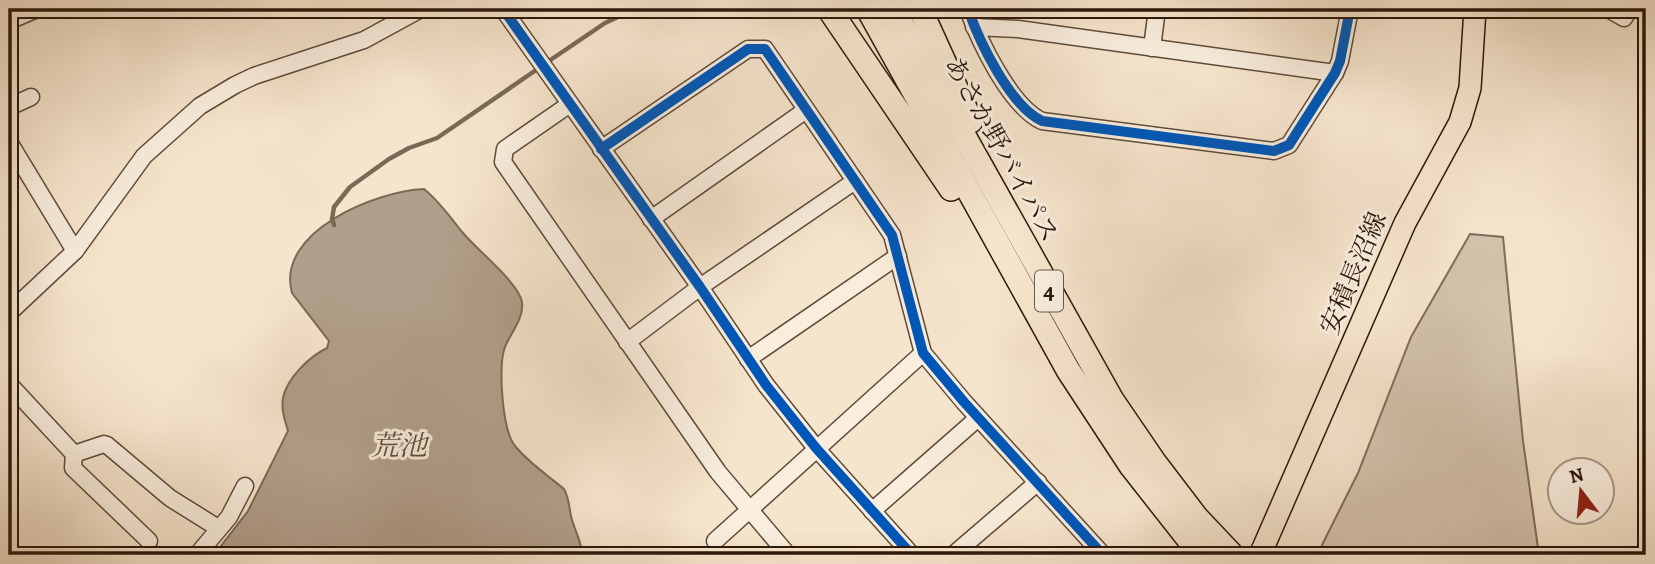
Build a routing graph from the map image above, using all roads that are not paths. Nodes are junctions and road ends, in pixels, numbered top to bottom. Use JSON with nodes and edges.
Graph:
{"nodes":[{"id":1,"x":37,"y":9,"type":"edge"},
{"id":2,"x":421,"y":9,"type":"edge"},
{"id":3,"x":503,"y":9,"type":"edge"},
{"id":4,"x":829,"y":9,"type":"edge"},
{"id":5,"x":867,"y":9,"type":"edge"},
{"id":6,"x":893,"y":9,"type":"edge"},
{"id":7,"x":920,"y":9,"type":"edge"},
{"id":8,"x":968,"y":9,"type":"edge"},
{"id":9,"x":1157,"y":9,"type":"edge"},
{"id":10,"x":1350,"y":9,"type":"edge"},
{"id":11,"x":1475,"y":9,"type":"edge"},
{"id":12,"x":1608,"y":9,"type":"edge"},
{"id":13,"x":1630,"y":9,"type":"edge"},
{"id":14,"x":9,"y":21,"type":"edge"},
{"id":15,"x":975,"y":27,"type":"junction"},
{"id":16,"x":1152,"y":48,"type":"junction"},
{"id":17,"x":1335,"y":73,"type":"junction"},
{"id":18,"x":31,"y":97,"type":"dead end"},
{"id":19,"x":570,"y":104,"type":"junction"},
{"id":20,"x":9,"y":107,"type":"edge"},
{"id":21,"x":806,"y":110,"type":"junction"},
{"id":22,"x":9,"y":142,"type":"edge"},
{"id":23,"x":601,"y":149,"type":"junction"},
{"id":24,"x":855,"y":181,"type":"junction"},
{"id":25,"x":652,"y":219,"type":"junction"},
{"id":26,"x":75,"y":251,"type":"junction"},
{"id":27,"x":898,"y":256,"type":"junction"},
{"id":28,"x":700,"y":287,"type":"junction"},
{"id":29,"x":1023,"y":291,"type":"junction"},
{"id":30,"x":1054,"y":301,"type":"junction"},
{"id":31,"x":9,"y":313,"type":"edge"},
{"id":32,"x":627,"y":342,"type":"junction"},
{"id":33,"x":923,"y":353,"type":"junction"},
{"id":34,"x":748,"y":359,"type":"junction"},
{"id":35,"x":9,"y":384,"type":"edge"},
{"id":36,"x":978,"y":418,"type":"junction"},
{"id":37,"x":816,"y":448,"type":"junction"},
{"id":38,"x":74,"y":454,"type":"junction"},
{"id":39,"x":1038,"y":482,"type":"junction"},
{"id":40,"x":245,"y":486,"type":"dead end"},
{"id":41,"x":750,"y":509,"type":"junction"},
{"id":42,"x":872,"y":511,"type":"junction"},
{"id":43,"x":218,"y":528,"type":"junction"},
{"id":44,"x":149,"y":541,"type":"dead end"},
{"id":45,"x":715,"y":541,"type":"dead end"},
{"id":46,"x":1097,"y":553,"type":"edge"},
{"id":47,"x":197,"y":555,"type":"edge"},
{"id":48,"x":788,"y":555,"type":"edge"},
{"id":49,"x":912,"y":555,"type":"edge"},
{"id":50,"x":953,"y":555,"type":"edge"},
{"id":51,"x":1201,"y":555,"type":"edge"},
{"id":52,"x":1232,"y":555,"type":"edge"},
{"id":53,"x":1261,"y":555,"type":"edge"}],
"edges":[{"from":1,"to":14,"type":"street"},
{"from":2,"to":26,"type":"street"},
{"from":3,"to":19,"type":"street"},
{"from":4,"to":29,"type":"highway"},
{"from":5,"to":29,"type":"highway","name":"あさか野バイパス","number":"4"},
{"from":6,"to":30,"type":"highway","name":"あさか野バイパス","number":"4"},
{"from":7,"to":30,"type":"highway"},
{"from":8,"to":15,"type":"street"},
{"from":9,"to":16,"type":"street"},
{"from":10,"to":17,"type":"street"},
{"from":11,"to":53,"type":"main road","name":"安積長沼線"},
{"from":12,"to":13,"type":"street"},
{"from":15,"to":16,"type":"street"},
{"from":15,"to":17,"type":"street"},
{"from":16,"to":17,"type":"street"},
{"from":18,"to":20,"type":"street"},
{"from":19,"to":23,"type":"street"},
{"from":19,"to":32,"type":"street"},
{"from":21,"to":23,"type":"street"},
{"from":21,"to":24,"type":"street"},
{"from":21,"to":25,"type":"street"},
{"from":22,"to":26,"type":"street"},
{"from":23,"to":25,"type":"street"},
{"from":24,"to":27,"type":"street"},
{"from":24,"to":28,"type":"street"},
{"from":25,"to":28,"type":"street"},
{"from":26,"to":31,"type":"street"},
{"from":27,"to":33,"type":"street"},
{"from":27,"to":34,"type":"street"},
{"from":28,"to":32,"type":"street"},
{"from":28,"to":34,"type":"street"},
{"from":29,"to":51,"type":"highway","name":"あさか野バイパス","number":"4"},
{"from":30,"to":52,"type":"highway","name":"あさか野バイパス","number":"4"},
{"from":32,"to":41,"type":"street"},
{"from":33,"to":36,"type":"street"},
{"from":33,"to":37,"type":"street"},
{"from":34,"to":37,"type":"street"},
{"from":35,"to":38,"type":"street"},
{"from":36,"to":39,"type":"street"},
{"from":36,"to":42,"type":"street"},
{"from":37,"to":41,"type":"street"},
{"from":37,"to":42,"type":"street"},
{"from":38,"to":43,"type":"street"},
{"from":38,"to":44,"type":"street"},
{"from":39,"to":46,"type":"street"},
{"from":39,"to":50,"type":"street"},
{"from":40,"to":43,"type":"street"},
{"from":41,"to":45,"type":"street"},
{"from":41,"to":48,"type":"street"},
{"from":42,"to":49,"type":"street"},
{"from":43,"to":47,"type":"street"}]}
